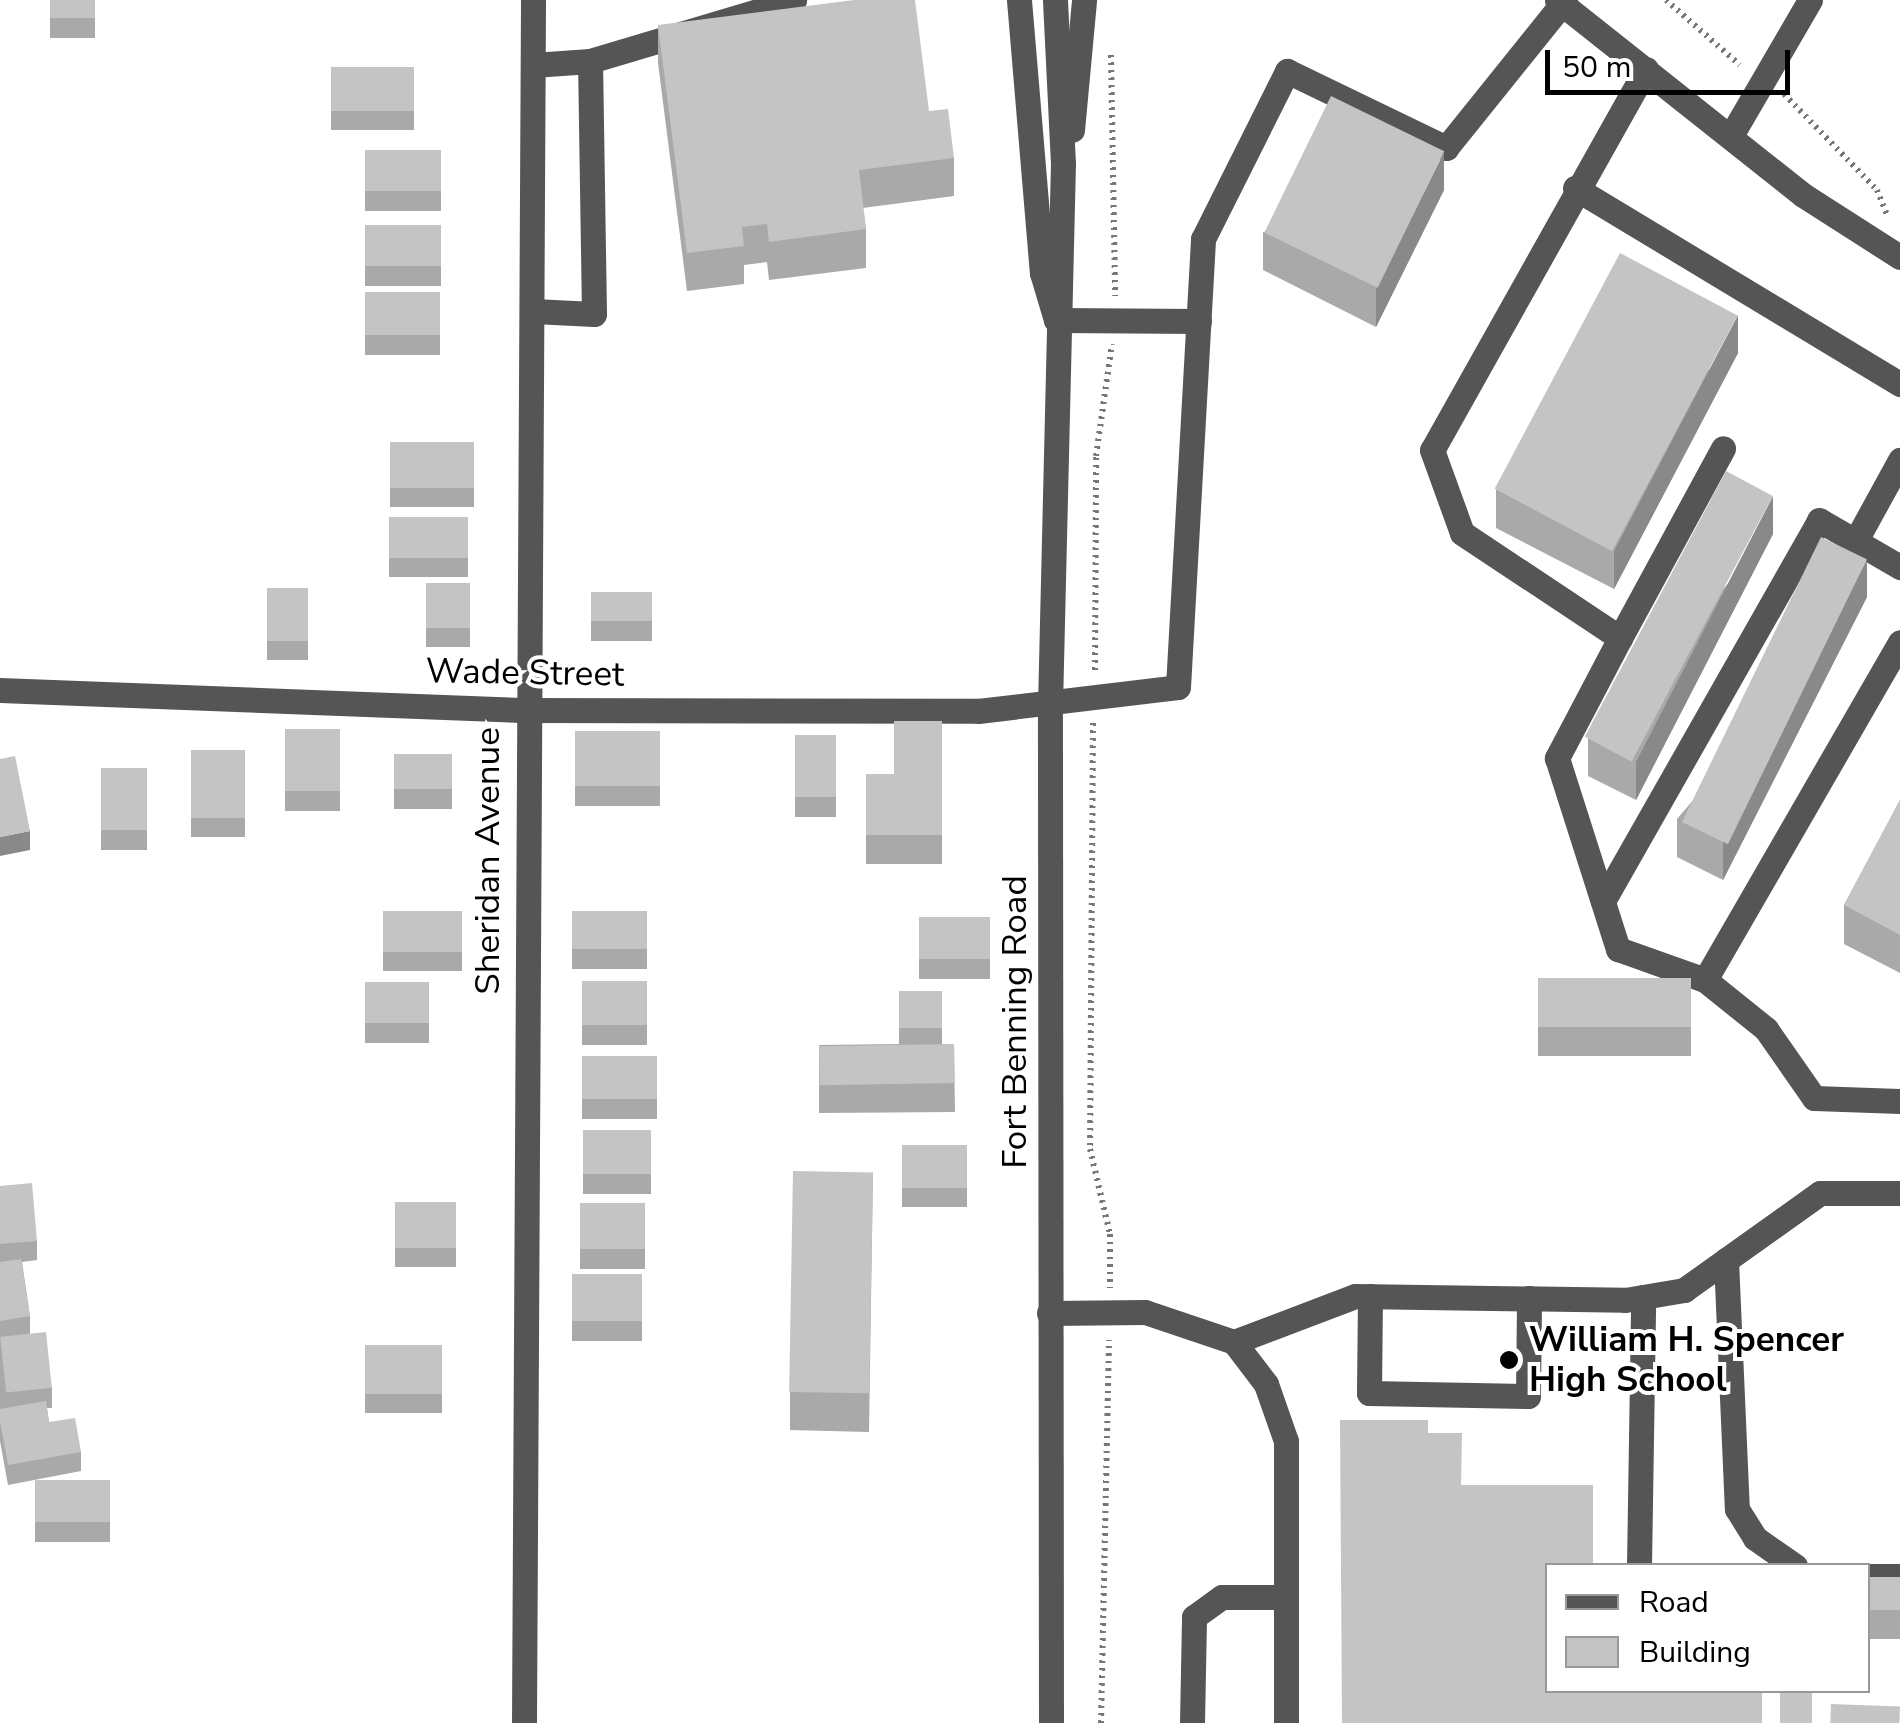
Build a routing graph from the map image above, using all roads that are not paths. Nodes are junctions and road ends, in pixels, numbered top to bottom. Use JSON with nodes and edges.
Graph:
{"nodes":[{"id":1,"x":533,"y":0,"type":"edge"},
{"id":2,"x":794,"y":0,"type":"edge"},
{"id":3,"x":1019,"y":0,"type":"edge"},
{"id":4,"x":1055,"y":0,"type":"edge"},
{"id":5,"x":1084,"y":0,"type":"edge"},
{"id":6,"x":1810,"y":0,"type":"edge"},
{"id":7,"x":1561,"y":1,"type":"edge"},
{"id":8,"x":590,"y":61,"type":"junction"},
{"id":9,"x":533,"y":64,"type":"junction"},
{"id":10,"x":1646,"y":69,"type":"junction"},
{"id":11,"x":1732,"y":134,"type":"junction"},
{"id":12,"x":1062,"y":164,"type":"junction"},
{"id":13,"x":1575,"y":188,"type":"junction"},
{"id":14,"x":1895,"y":254,"type":"edge"},
{"id":15,"x":533,"y":312,"type":"junction"},
{"id":16,"x":1056,"y":320,"type":"junction"},
{"id":17,"x":1199,"y":321,"type":"junction"},
{"id":18,"x":1900,"y":384,"type":"edge"},
{"id":19,"x":1723,"y":448,"type":"dead end"},
{"id":20,"x":1900,"y":460,"type":"edge"},
{"id":21,"x":1855,"y":542,"type":"junction"},
{"id":22,"x":1900,"y":567,"type":"edge"},
{"id":23,"x":1620,"y":638,"type":"junction"},
{"id":24,"x":1900,"y":642,"type":"edge"},
{"id":25,"x":0,"y":690,"type":"edge"},
{"id":26,"x":1050,"y":706,"type":"junction"},
{"id":27,"x":522,"y":710,"type":"junction"},
{"id":28,"x":1603,"y":901,"type":"junction"},
{"id":29,"x":1705,"y":980,"type":"junction"},
{"id":30,"x":1900,"y":1101,"type":"edge"},
{"id":31,"x":1900,"y":1193,"type":"edge"},
{"id":32,"x":1726,"y":1260,"type":"junction"},
{"id":33,"x":1370,"y":1296,"type":"junction"},
{"id":34,"x":1643,"y":1297,"type":"junction"},
{"id":35,"x":1529,"y":1298,"type":"junction"},
{"id":36,"x":1049,"y":1313,"type":"junction"},
{"id":37,"x":1234,"y":1342,"type":"junction"},
{"id":38,"x":1639,"y":1563,"type":"edge"},
{"id":39,"x":1791,"y":1563,"type":"edge"},
{"id":40,"x":1870,"y":1576,"type":"edge"},
{"id":41,"x":1900,"y":1576,"type":"edge"},
{"id":42,"x":1286,"y":1597,"type":"junction"},
{"id":43,"x":524,"y":1723,"type":"edge"},
{"id":44,"x":1051,"y":1723,"type":"edge"},
{"id":45,"x":1192,"y":1723,"type":"edge"},
{"id":46,"x":1286,"y":1723,"type":"edge"}],
"edges":[{"from":1,"to":9,"type":"street","name":"Sheridan Avenue"},
{"from":2,"to":8,"type":"street"},
{"from":3,"to":16,"type":"street","name":"Fort Benning Road"},
{"from":4,"to":12,"type":"street","name":"Fort Benning Road"},
{"from":5,"to":12,"type":"street"},
{"from":6,"to":11,"type":"street"},
{"from":7,"to":10,"type":"street"},
{"from":7,"to":17,"type":"street"},
{"from":8,"to":9,"type":"street"},
{"from":8,"to":15,"type":"street"},
{"from":9,"to":15,"type":"street","name":"Sheridan Avenue"},
{"from":10,"to":11,"type":"street"},
{"from":10,"to":13,"type":"street"},
{"from":11,"to":14,"type":"street"},
{"from":12,"to":16,"type":"street","name":"Fort Benning Road"},
{"from":13,"to":18,"type":"street"},
{"from":13,"to":23,"type":"street"},
{"from":15,"to":27,"type":"street","name":"Sheridan Avenue"},
{"from":16,"to":17,"type":"street"},
{"from":16,"to":26,"type":"street","name":"Fort Benning Road"},
{"from":17,"to":26,"type":"street","name":"Wade Street"},
{"from":19,"to":23,"type":"street"},
{"from":20,"to":21,"type":"street"},
{"from":21,"to":22,"type":"street"},
{"from":21,"to":28,"type":"street"},
{"from":23,"to":28,"type":"street"},
{"from":24,"to":29,"type":"street"},
{"from":25,"to":27,"type":"street","name":"Wade Street"},
{"from":26,"to":27,"type":"street","name":"Wade Street"},
{"from":26,"to":36,"type":"street","name":"Fort Benning Road"},
{"from":27,"to":43,"type":"street","name":"Sheridan Avenue"},
{"from":28,"to":29,"type":"street"},
{"from":29,"to":30,"type":"street"},
{"from":31,"to":32,"type":"street"},
{"from":32,"to":34,"type":"street"},
{"from":32,"to":39,"type":"street"},
{"from":33,"to":35,"type":"street"},
{"from":33,"to":35,"type":"street"},
{"from":33,"to":37,"type":"street"},
{"from":34,"to":35,"type":"street"},
{"from":34,"to":38,"type":"street"},
{"from":36,"to":37,"type":"street"},
{"from":36,"to":44,"type":"street","name":"Fort Benning Road"},
{"from":37,"to":42,"type":"street"},
{"from":40,"to":41,"type":"street"},
{"from":42,"to":45,"type":"street"},
{"from":42,"to":46,"type":"street"}]}
